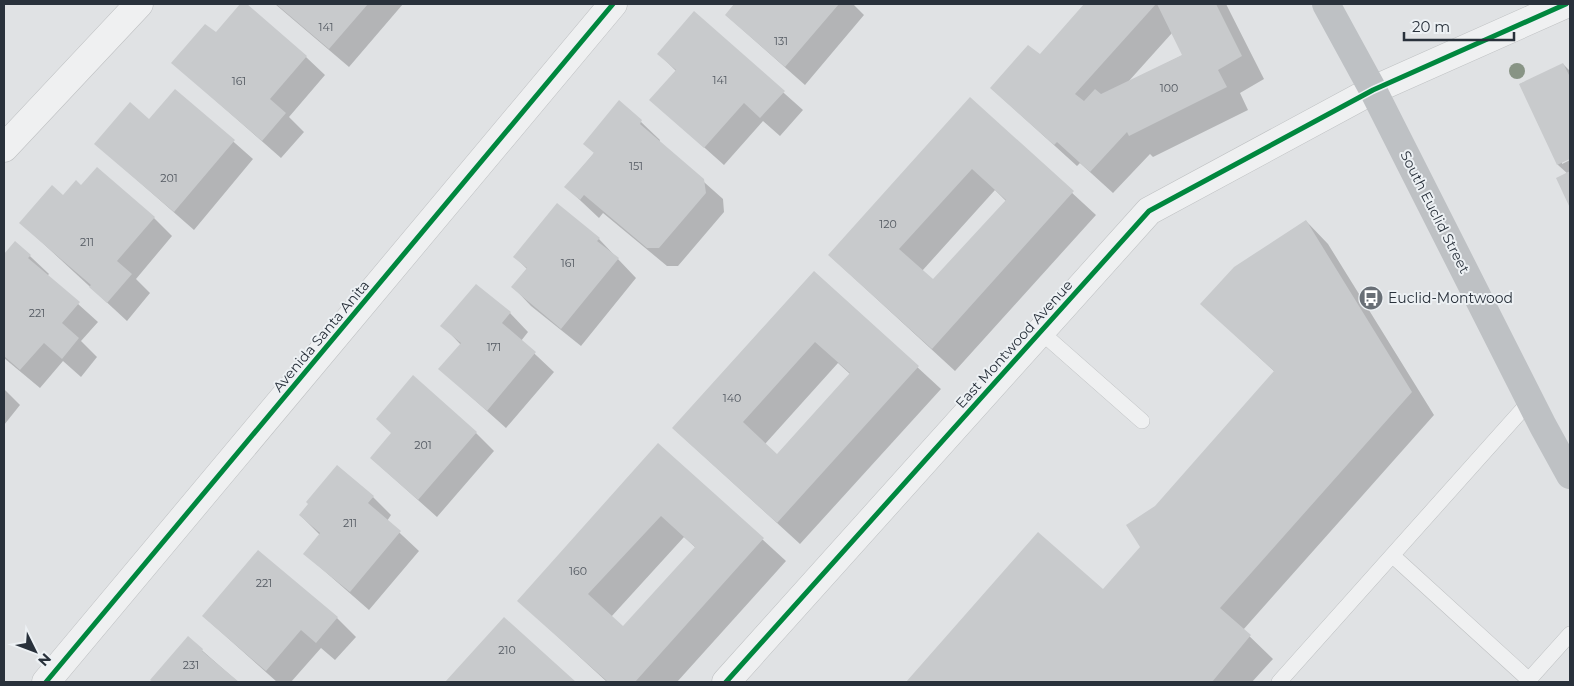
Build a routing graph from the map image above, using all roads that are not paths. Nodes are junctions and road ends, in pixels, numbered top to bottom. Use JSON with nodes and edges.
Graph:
{"nodes":[{"id":1,"x":139,"y":4,"type":"edge"},
{"id":2,"x":613,"y":4,"type":"edge"},
{"id":3,"x":1326,"y":4,"type":"edge"},
{"id":4,"x":1566,"y":4,"type":"edge"},
{"id":5,"x":1373,"y":90,"type":"junction"},
{"id":6,"x":4,"y":148,"type":"edge"},
{"id":7,"x":1041,"y":332,"type":"junction"},
{"id":8,"x":1530,"y":401,"type":"junction"},
{"id":9,"x":1142,"y":421,"type":"dead end"},
{"id":10,"x":1570,"y":475,"type":"edge"},
{"id":11,"x":1393,"y":556,"type":"junction"},
{"id":12,"x":1570,"y":634,"type":"edge"},
{"id":13,"x":1528,"y":681,"type":"edge"},
{"id":14,"x":46,"y":682,"type":"edge"},
{"id":15,"x":726,"y":682,"type":"edge"},
{"id":16,"x":1279,"y":682,"type":"edge"}],
"edges":[{"from":1,"to":6,"type":"street"},
{"from":2,"to":14,"type":"street","name":"Avenida Santa Anita"},
{"from":3,"to":5,"type":"main road","name":"South Euclid Street"},
{"from":4,"to":5,"type":"street","name":"East Montwood Avenue"},
{"from":5,"to":7,"type":"street","name":"East Montwood Avenue"},
{"from":5,"to":8,"type":"main road","name":"South Euclid Street"},
{"from":7,"to":9,"type":"lane"},
{"from":7,"to":15,"type":"street","name":"East Montwood Avenue"},
{"from":8,"to":10,"type":"main road","name":"South Euclid Street"},
{"from":8,"to":11,"type":"lane"},
{"from":11,"to":13,"type":"lane"},
{"from":11,"to":16,"type":"lane"},
{"from":12,"to":13,"type":"lane"}]}
